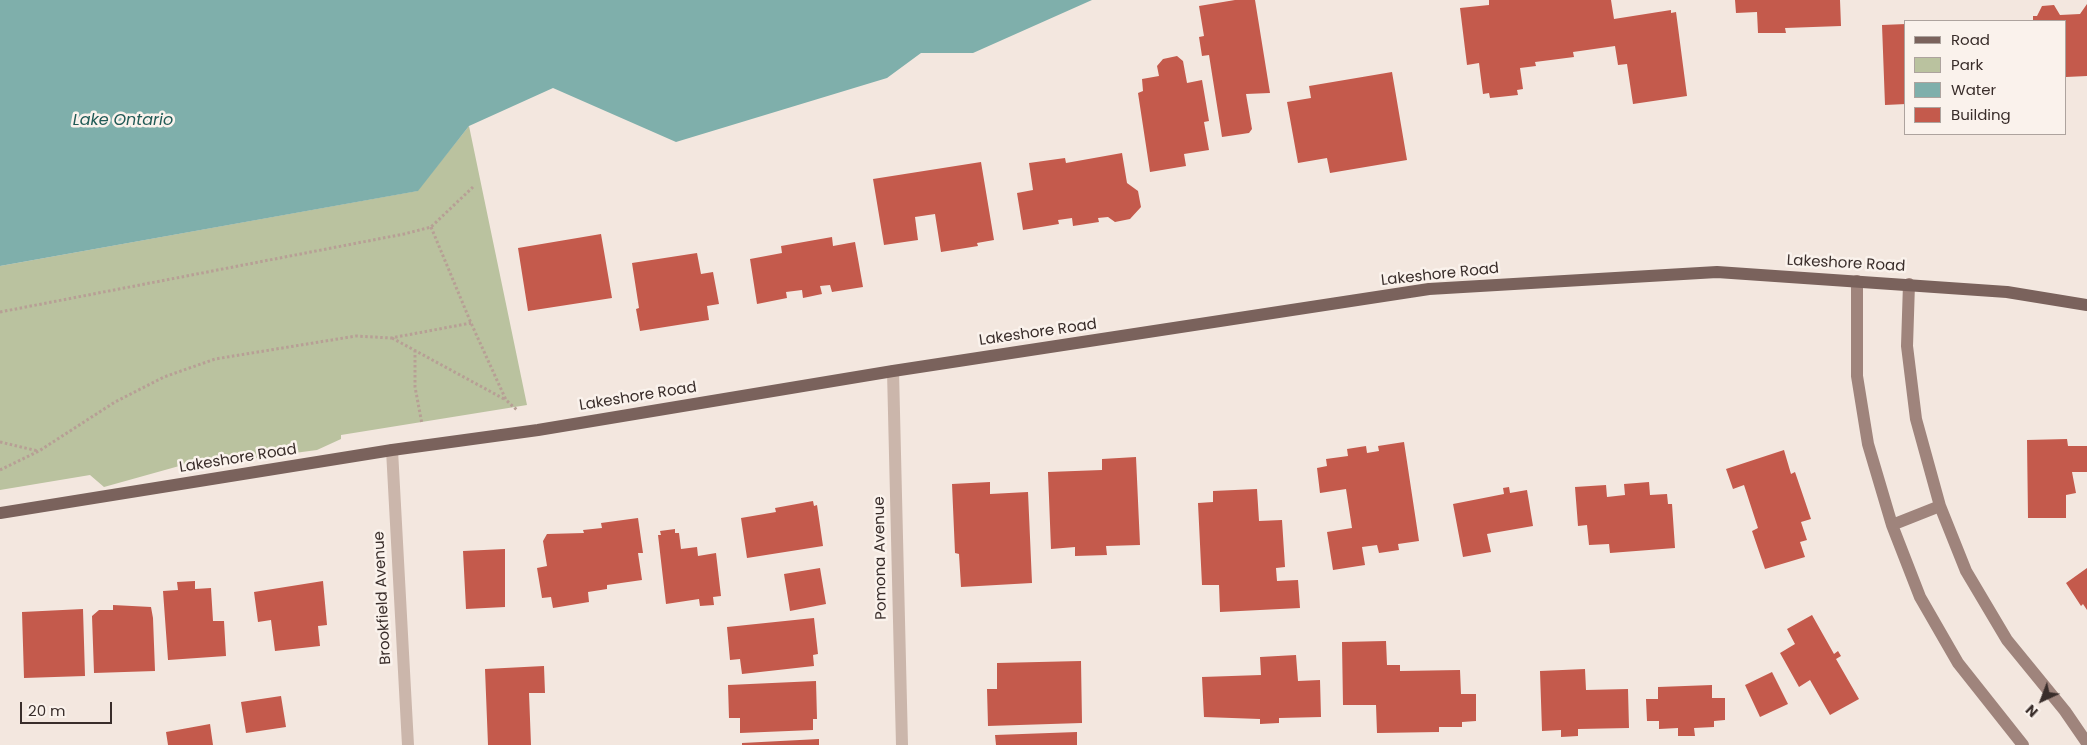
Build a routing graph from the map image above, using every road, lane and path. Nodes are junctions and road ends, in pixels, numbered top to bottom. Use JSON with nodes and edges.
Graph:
{"nodes":[{"id":1,"x":473,"y":187,"type":"dead end"},
{"id":2,"x":431,"y":227,"type":"junction"},
{"id":3,"x":1857,"y":281,"type":"junction"},
{"id":4,"x":1909,"y":284,"type":"junction"},
{"id":5,"x":2087,"y":305,"type":"edge"},
{"id":6,"x":0,"y":312,"type":"edge"},
{"id":7,"x":471,"y":324,"type":"junction"},
{"id":8,"x":391,"y":338,"type":"junction"},
{"id":9,"x":415,"y":350,"type":"junction"},
{"id":10,"x":892,"y":371,"type":"junction"},
{"id":11,"x":506,"y":400,"type":"junction"},
{"id":12,"x":538,"y":430,"type":"junction"},
{"id":13,"x":0,"y":442,"type":"edge"},
{"id":14,"x":427,"y":445,"type":"junction"},
{"id":15,"x":392,"y":450,"type":"junction"},
{"id":16,"x":38,"y":451,"type":"junction"},
{"id":17,"x":0,"y":470,"type":"edge"},
{"id":18,"x":1940,"y":506,"type":"junction"},
{"id":19,"x":0,"y":513,"type":"edge"},
{"id":20,"x":1892,"y":526,"type":"junction"},
{"id":21,"x":2087,"y":743,"type":"edge"},
{"id":22,"x":408,"y":745,"type":"edge"},
{"id":23,"x":902,"y":745,"type":"edge"},
{"id":24,"x":2023,"y":745,"type":"edge"}],
"edges":[{"from":1,"to":2,"type":"path"},
{"from":2,"to":6,"type":"path"},
{"from":2,"to":7,"type":"path"},
{"from":3,"to":4,"type":"main road","name":"Lakeshore Road"},
{"from":3,"to":10,"type":"main road","name":"Lakeshore Road"},
{"from":3,"to":20,"type":"street"},
{"from":4,"to":5,"type":"main road","name":"Lakeshore Road"},
{"from":4,"to":18,"type":"street"},
{"from":7,"to":8,"type":"path"},
{"from":7,"to":11,"type":"path"},
{"from":8,"to":9,"type":"path"},
{"from":8,"to":16,"type":"path"},
{"from":9,"to":11,"type":"path"},
{"from":9,"to":14,"type":"path"},
{"from":10,"to":12,"type":"main road","name":"Lakeshore Road"},
{"from":10,"to":23,"type":"street","name":"Pomona Avenue"},
{"from":11,"to":12,"type":"path"},
{"from":12,"to":14,"type":"main road","name":"Lakeshore Road"},
{"from":13,"to":16,"type":"path"},
{"from":14,"to":15,"type":"main road","name":"Lakeshore Road"},
{"from":15,"to":19,"type":"main road","name":"Lakeshore Road"},
{"from":15,"to":22,"type":"street","name":"Brookfield Avenue"},
{"from":16,"to":17,"type":"path"},
{"from":18,"to":20,"type":"street"},
{"from":18,"to":21,"type":"street"},
{"from":20,"to":24,"type":"street"}]}
